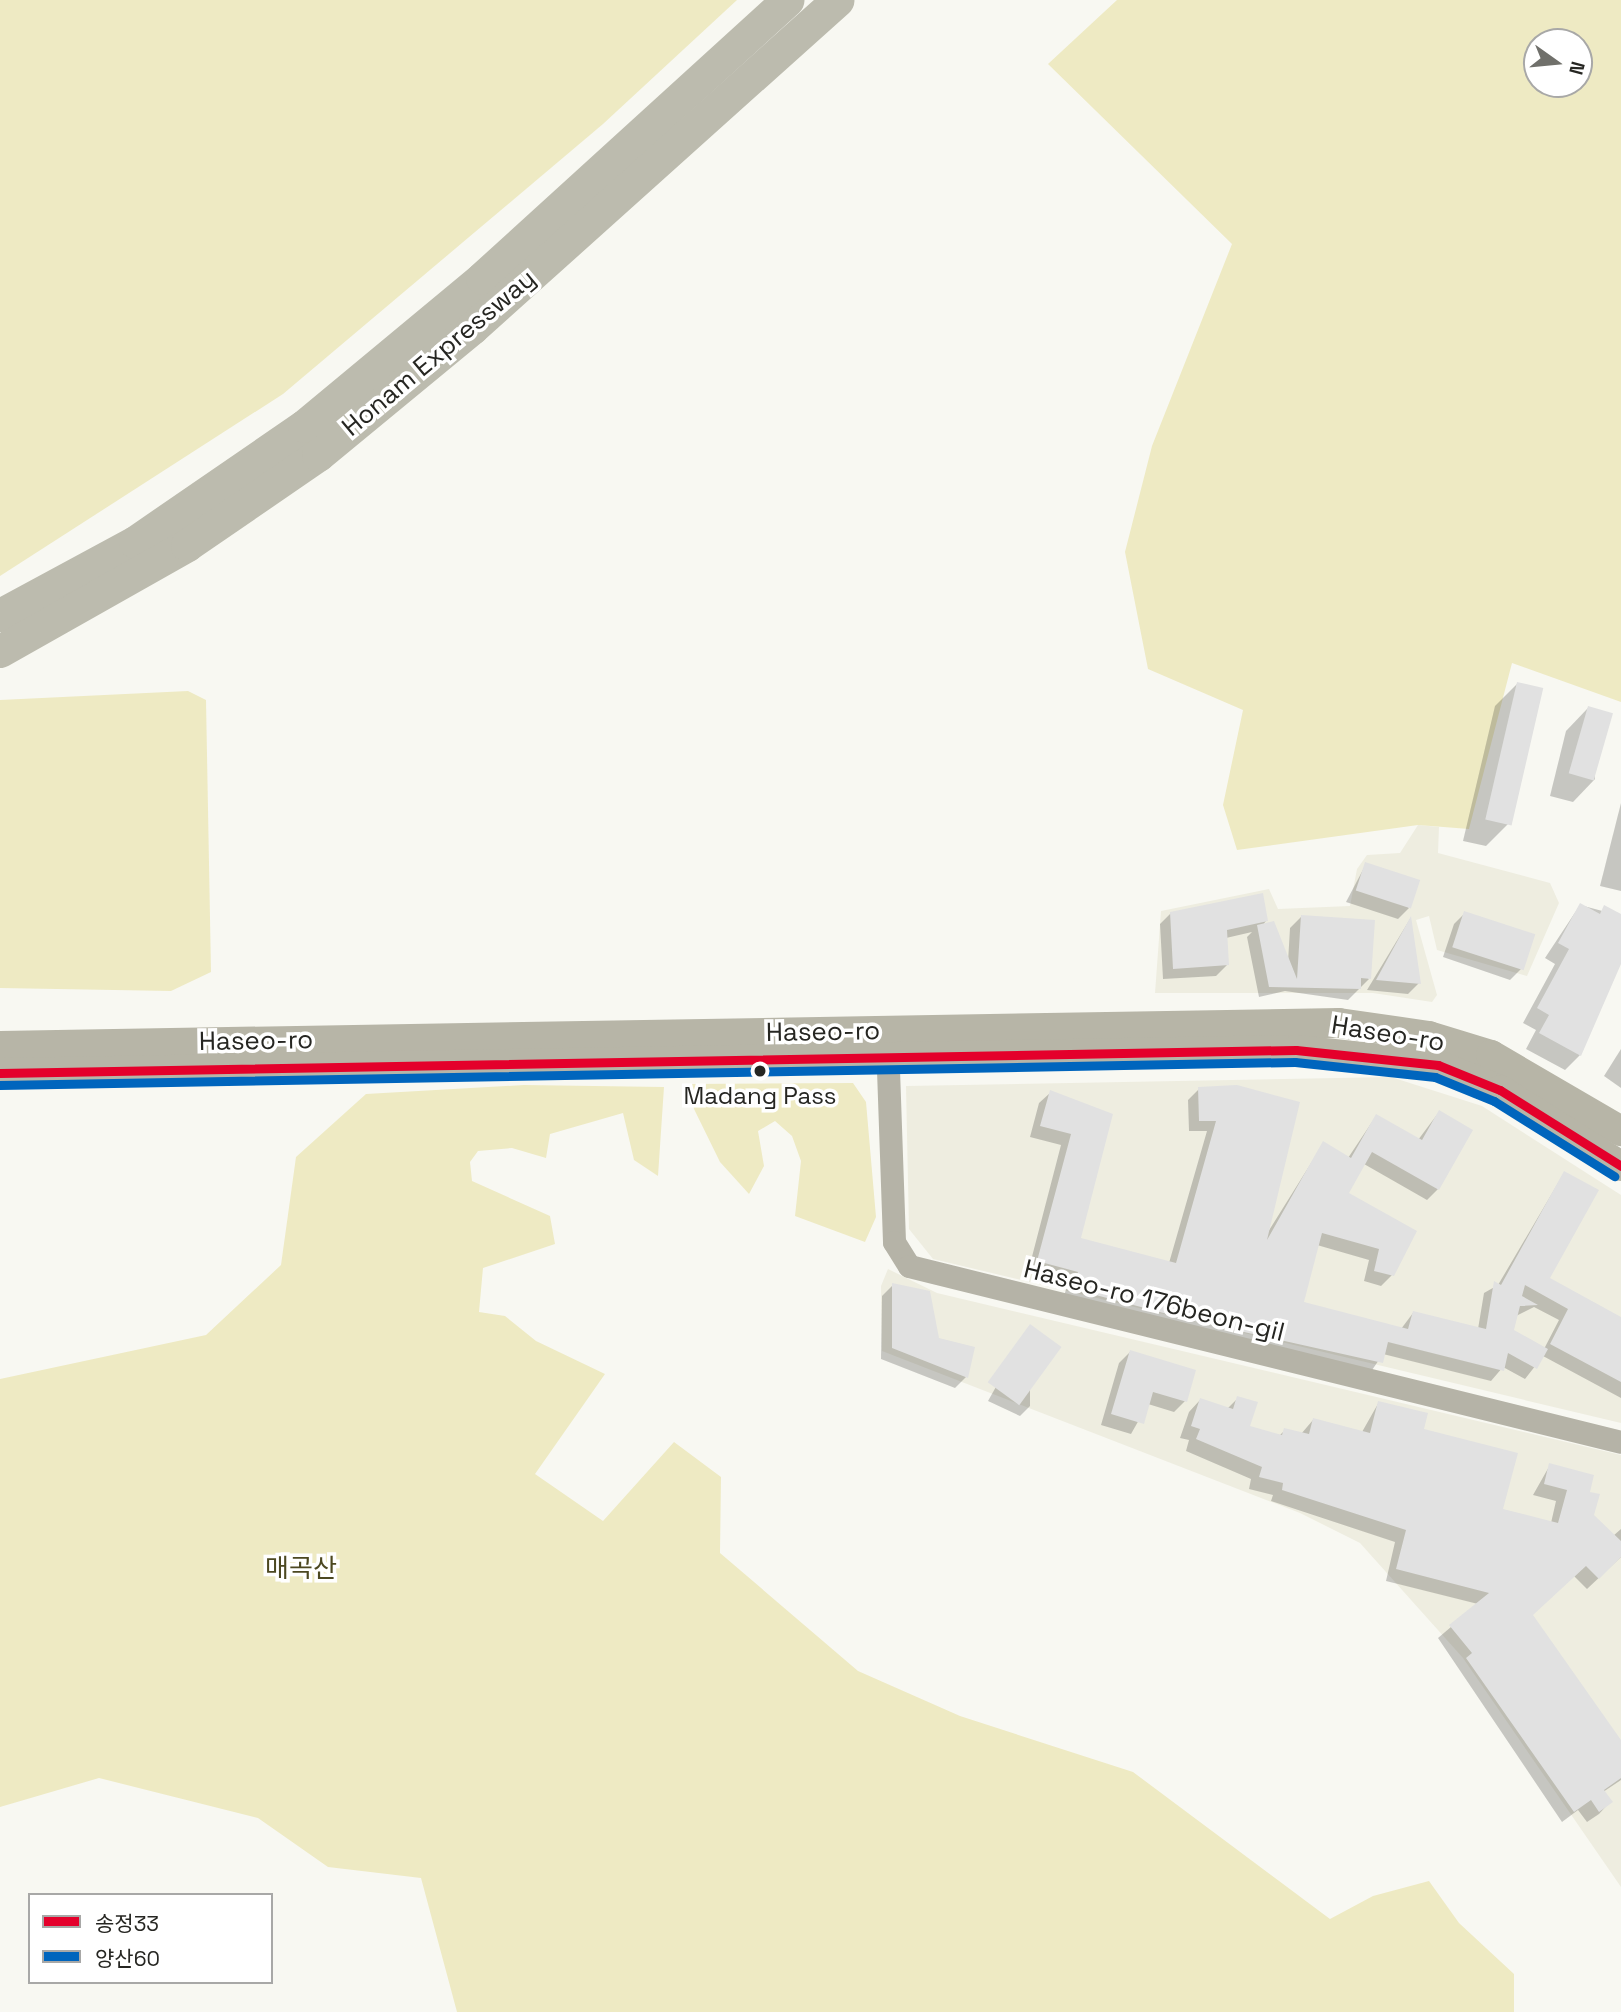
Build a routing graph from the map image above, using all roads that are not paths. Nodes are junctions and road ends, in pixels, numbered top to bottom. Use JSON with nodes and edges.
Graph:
{"nodes":[{"id":1,"x":838,"y":0,"type":"edge"},
{"id":2,"x":780,"y":5,"type":"edge"},
{"id":3,"x":0,"y":615,"type":"edge"},
{"id":4,"x":0,"y":651,"type":"edge"},
{"id":5,"x":887,"y":1043,"type":"junction"},
{"id":6,"x":0,"y":1046,"type":"edge"},
{"id":7,"x":0,"y":1073,"type":"edge"},
{"id":8,"x":1621,"y":1131,"type":"edge"},
{"id":9,"x":1621,"y":1166,"type":"edge"},
{"id":10,"x":1621,"y":1442,"type":"edge"}],
"edges":[{"from":1,"to":4,"type":"highway","name":"Honam Expressway"},
{"from":2,"to":3,"type":"highway","name":"Honam Expressway"},
{"from":5,"to":6,"type":"main road","name":"Haseo-ro"},
{"from":5,"to":7,"type":"main road","name":"Haseo-ro"},
{"from":5,"to":8,"type":"main road","name":"Haseo-ro"},
{"from":5,"to":9,"type":"main road","name":"Haseo-ro"},
{"from":5,"to":10,"type":"street","name":"Haseo-ro 176beon-gil"}]}
